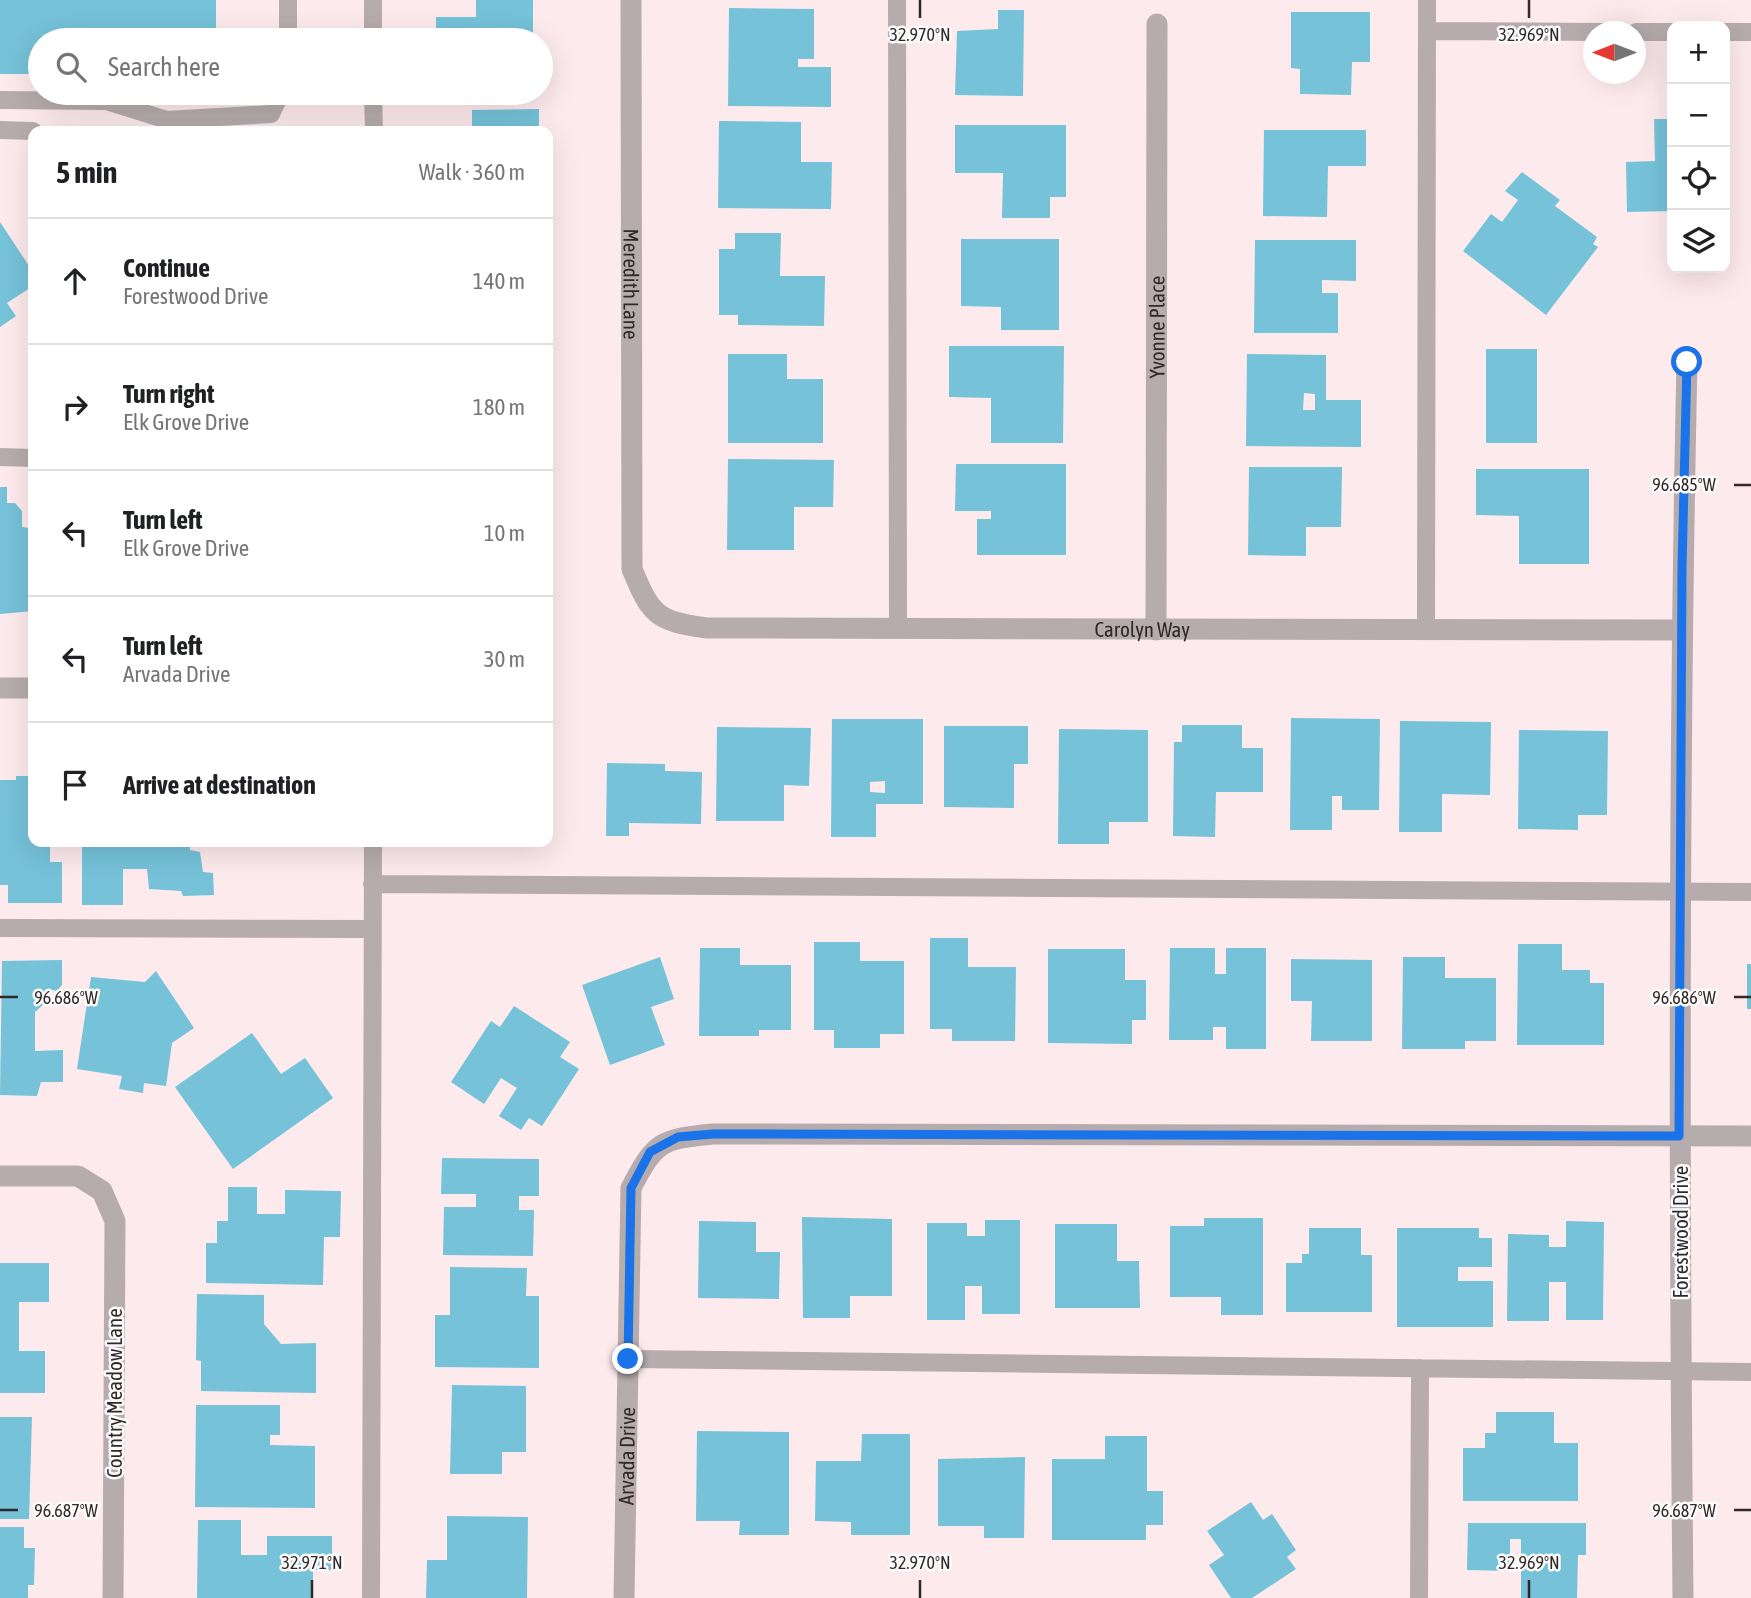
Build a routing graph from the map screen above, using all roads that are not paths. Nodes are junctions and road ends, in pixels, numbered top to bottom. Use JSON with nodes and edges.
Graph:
{"nodes":[{"id":1,"x":288,"y":0,"type":"edge"},
{"id":2,"x":373,"y":0,"type":"edge"},
{"id":3,"x":631,"y":0,"type":"edge"},
{"id":4,"x":897,"y":0,"type":"edge"},
{"id":5,"x":1427,"y":0,"type":"edge"},
{"id":6,"x":1157,"y":24,"type":"dead end"},
{"id":7,"x":288,"y":28,"type":"edge"},
{"id":8,"x":373,"y":28,"type":"edge"},
{"id":9,"x":1427,"y":31,"type":"junction"},
{"id":10,"x":1583,"y":32,"type":"edge"},
{"id":11,"x":1646,"y":32,"type":"edge"},
{"id":12,"x":1667,"y":32,"type":"edge"},
{"id":13,"x":1730,"y":32,"type":"edge"},
{"id":14,"x":1751,"y":32,"type":"edge"},
{"id":15,"x":0,"y":100,"type":"edge"},
{"id":16,"x":28,"y":101,"type":"edge"},
{"id":17,"x":116,"y":105,"type":"edge"},
{"id":18,"x":275,"y":105,"type":"edge"},
{"id":19,"x":373,"y":105,"type":"edge"},
{"id":20,"x":373,"y":126,"type":"edge"},
{"id":21,"x":0,"y":130,"type":"edge"},
{"id":22,"x":28,"y":131,"type":"edge"},
{"id":23,"x":1687,"y":362,"type":"dead end"},
{"id":24,"x":0,"y":457,"type":"edge"},
{"id":25,"x":28,"y":457,"type":"edge"},
{"id":26,"x":632,"y":569,"type":"joint"},
{"id":27,"x":898,"y":629,"type":"junction"},
{"id":28,"x":1156,"y":630,"type":"junction"},
{"id":29,"x":1426,"y":630,"type":"junction"},
{"id":30,"x":1682,"y":630,"type":"junction"},
{"id":31,"x":0,"y":688,"type":"edge"},
{"id":32,"x":28,"y":688,"type":"edge"},
{"id":33,"x":373,"y":847,"type":"edge"},
{"id":34,"x":372,"y":884,"type":"junction"},
{"id":35,"x":1680,"y":891,"type":"junction"},
{"id":36,"x":1751,"y":892,"type":"edge"},
{"id":37,"x":0,"y":928,"type":"edge"},
{"id":38,"x":372,"y":929,"type":"junction"},
{"id":39,"x":1679,"y":1136,"type":"junction"},
{"id":40,"x":1751,"y":1136,"type":"edge"},
{"id":41,"x":0,"y":1176,"type":"edge"},
{"id":42,"x":628,"y":1359,"type":"junction"},
{"id":43,"x":1420,"y":1368,"type":"junction"},
{"id":44,"x":1681,"y":1371,"type":"junction"},
{"id":45,"x":1751,"y":1372,"type":"edge"},
{"id":46,"x":113,"y":1598,"type":"edge"},
{"id":47,"x":371,"y":1598,"type":"edge"},
{"id":48,"x":624,"y":1598,"type":"edge"},
{"id":49,"x":1419,"y":1598,"type":"edge"},
{"id":50,"x":1683,"y":1598,"type":"edge"}],
"edges":[{"from":1,"to":7,"type":"lane"},
{"from":2,"to":8,"type":"lane"},
{"from":3,"to":26,"type":"street","name":"Meredith Lane"},
{"from":4,"to":27,"type":"lane"},
{"from":5,"to":9,"type":"lane"},
{"from":6,"to":28,"type":"street","name":"Yvonne Place"},
{"from":9,"to":10,"type":"lane"},
{"from":9,"to":29,"type":"lane"},
{"from":11,"to":12,"type":"lane"},
{"from":13,"to":14,"type":"lane"},
{"from":15,"to":16,"type":"lane"},
{"from":17,"to":18,"type":"lane"},
{"from":19,"to":20,"type":"lane"},
{"from":21,"to":22,"type":"lane"},
{"from":23,"to":30,"type":"street","name":"Forestwood Drive"},
{"from":24,"to":25,"type":"lane"},
{"from":26,"to":27,"type":"street","name":"Carolyn Way"},
{"from":27,"to":28,"type":"street","name":"Carolyn Way"},
{"from":28,"to":29,"type":"street","name":"Carolyn Way"},
{"from":29,"to":30,"type":"street","name":"Carolyn Way"},
{"from":30,"to":35,"type":"street","name":"Forestwood Drive"},
{"from":31,"to":32,"type":"street"},
{"from":33,"to":34,"type":"lane"},
{"from":34,"to":35,"type":"lane"},
{"from":34,"to":38,"type":"lane"},
{"from":35,"to":36,"type":"lane"},
{"from":35,"to":39,"type":"street","name":"Forestwood Drive"},
{"from":37,"to":38,"type":"lane"},
{"from":38,"to":47,"type":"lane"},
{"from":39,"to":40,"type":"street"},
{"from":39,"to":42,"type":"street","name":"Arvada Drive"},
{"from":39,"to":44,"type":"street","name":"Forestwood Drive"},
{"from":41,"to":46,"type":"street","name":"Country Meadow Lane"},
{"from":42,"to":43,"type":"lane"},
{"from":42,"to":48,"type":"street","name":"Arvada Drive"},
{"from":43,"to":44,"type":"lane"},
{"from":43,"to":49,"type":"lane"},
{"from":44,"to":45,"type":"lane"},
{"from":44,"to":50,"type":"street","name":"Forestwood Drive"}]}
